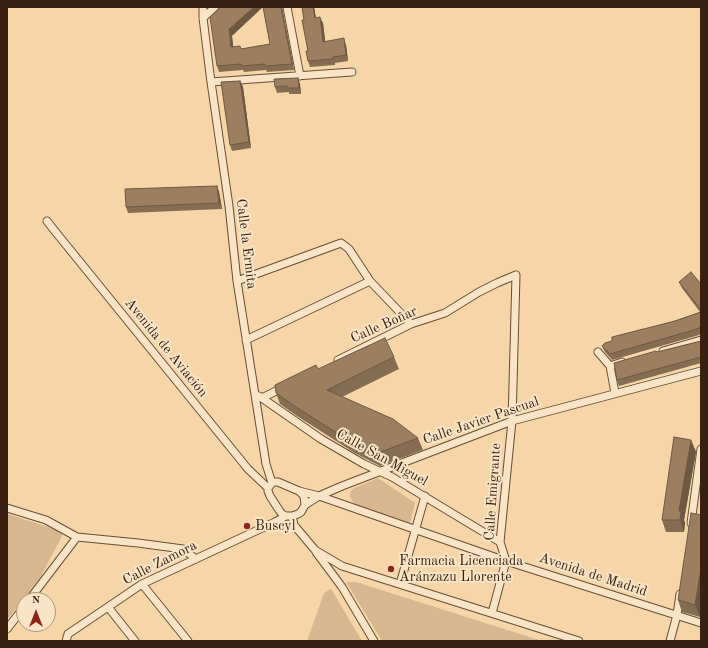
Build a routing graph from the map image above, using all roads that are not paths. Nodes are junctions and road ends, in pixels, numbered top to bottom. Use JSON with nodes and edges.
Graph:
{"nodes":[{"id":1,"x":203,"y":7,"type":"edge"},
{"id":2,"x":215,"y":7,"type":"edge"},
{"id":3,"x":287,"y":7,"type":"edge"},
{"id":4,"x":203,"y":18,"type":"junction"},
{"id":5,"x":352,"y":72,"type":"dead end"},
{"id":6,"x":300,"y":76,"type":"junction"},
{"id":7,"x":211,"y":82,"type":"junction"},
{"id":8,"x":47,"y":220,"type":"dead end"},
{"id":9,"x":516,"y":275,"type":"joint"},
{"id":10,"x":237,"y":281,"type":"junction"},
{"id":11,"x":370,"y":281,"type":"junction"},
{"id":12,"x":410,"y":324,"type":"junction"},
{"id":13,"x":246,"y":340,"type":"junction"},
{"id":14,"x":701,"y":340,"type":"edge"},
{"id":15,"x":598,"y":352,"type":"dead end"},
{"id":16,"x":656,"y":353,"type":"edge"},
{"id":17,"x":633,"y":359,"type":"edge"},
{"id":18,"x":333,"y":363,"type":"edge"},
{"id":19,"x":610,"y":366,"type":"junction"},
{"id":20,"x":701,"y":371,"type":"edge"},
{"id":21,"x":290,"y":384,"type":"edge"},
{"id":22,"x":255,"y":394,"type":"junction"},
{"id":23,"x":615,"y":394,"type":"junction"},
{"id":24,"x":262,"y":398,"type":"junction"},
{"id":25,"x":512,"y":421,"type":"junction"},
{"id":26,"x":701,"y":449,"type":"edge"},
{"id":27,"x":381,"y":472,"type":"junction"},
{"id":28,"x":270,"y":485,"type":"junction"},
{"id":29,"x":299,"y":491,"type":"junction"},
{"id":30,"x":319,"y":496,"type":"junction"},
{"id":31,"x":425,"y":496,"type":"junction"},
{"id":32,"x":305,"y":505,"type":"junction"},
{"id":33,"x":7,"y":508,"type":"edge"},
{"id":34,"x":279,"y":510,"type":"junction"},
{"id":35,"x":289,"y":516,"type":"junction"},
{"id":36,"x":275,"y":522,"type":"junction"},
{"id":37,"x":690,"y":528,"type":"edge"},
{"id":38,"x":415,"y":530,"type":"junction"},
{"id":39,"x":77,"y":538,"type":"junction"},
{"id":40,"x":500,"y":542,"type":"junction"},
{"id":41,"x":315,"y":550,"type":"junction"},
{"id":42,"x":196,"y":559,"type":"junction"},
{"id":43,"x":506,"y":561,"type":"junction"},
{"id":44,"x":682,"y":583,"type":"edge"},
{"id":45,"x":142,"y":584,"type":"junction"},
{"id":46,"x":400,"y":584,"type":"junction"},
{"id":47,"x":35,"y":592,"type":"edge"},
{"id":48,"x":108,"y":607,"type":"junction"},
{"id":49,"x":492,"y":613,"type":"junction"},
{"id":50,"x":678,"y":615,"type":"junction"},
{"id":51,"x":16,"y":617,"type":"edge"},
{"id":52,"x":701,"y":623,"type":"edge"},
{"id":53,"x":7,"y":629,"type":"edge"},
{"id":54,"x":66,"y":641,"type":"edge"},
{"id":55,"x":135,"y":641,"type":"edge"},
{"id":56,"x":188,"y":641,"type":"edge"},
{"id":57,"x":374,"y":641,"type":"edge"},
{"id":58,"x":579,"y":641,"type":"edge"},
{"id":59,"x":670,"y":641,"type":"edge"}],
"edges":[{"from":1,"to":4,"type":"street","name":"Calle la Ermita"},
{"from":2,"to":4,"type":"street"},
{"from":3,"to":6,"type":"street"},
{"from":4,"to":7,"type":"street","name":"Calle la Ermita"},
{"from":5,"to":6,"type":"street"},
{"from":6,"to":7,"type":"street"},
{"from":7,"to":10,"type":"street","name":"Calle la Ermita"},
{"from":8,"to":28,"type":"street","name":"Avenida de Aviación"},
{"from":9,"to":12,"type":"street","name":"Calle Boñar"},
{"from":9,"to":25,"type":"street","name":"Calle Emigrante"},
{"from":10,"to":11,"type":"street"},
{"from":10,"to":13,"type":"street","name":"Calle la Ermita"},
{"from":11,"to":12,"type":"street"},
{"from":11,"to":13,"type":"street"},
{"from":12,"to":18,"type":"street","name":"Calle Boñar"},
{"from":13,"to":22,"type":"street","name":"Calle la Ermita"},
{"from":14,"to":16,"type":"street"},
{"from":15,"to":19,"type":"street"},
{"from":17,"to":19,"type":"street"},
{"from":19,"to":23,"type":"street"},
{"from":20,"to":23,"type":"street","name":"Calle Javier Pascual"},
{"from":21,"to":24,"type":"street"},
{"from":22,"to":24,"type":"street","name":"Calle San Miguel"},
{"from":22,"to":28,"type":"street","name":"Calle la Ermita"},
{"from":23,"to":25,"type":"street","name":"Calle Javier Pascual"},
{"from":24,"to":27,"type":"street","name":"Calle San Miguel"},
{"from":25,"to":27,"type":"street","name":"Calle Javier Pascual"},
{"from":25,"to":40,"type":"street","name":"Calle Emigrante"},
{"from":26,"to":37,"type":"street"},
{"from":27,"to":30,"type":"street","name":"Calle Javier Pascual"},
{"from":27,"to":31,"type":"street","name":"Calle San Miguel"},
{"from":28,"to":29,"type":"street"},
{"from":28,"to":34,"type":"street"},
{"from":29,"to":30,"type":"street"},
{"from":29,"to":32,"type":"street"},
{"from":30,"to":32,"type":"street","name":"Calle Javier Pascual"},
{"from":30,"to":38,"type":"street","name":"Avenida de Madrid"},
{"from":31,"to":38,"type":"street"},
{"from":31,"to":40,"type":"street","name":"Calle San Miguel"},
{"from":32,"to":35,"type":"street"},
{"from":33,"to":39,"type":"street"},
{"from":34,"to":35,"type":"street"},
{"from":34,"to":36,"type":"street"},
{"from":35,"to":36,"type":"street","name":"Calle Zamora"},
{"from":35,"to":41,"type":"street"},
{"from":36,"to":42,"type":"street","name":"Calle Zamora"},
{"from":38,"to":43,"type":"street","name":"Avenida de Madrid"},
{"from":38,"to":46,"type":"street"},
{"from":39,"to":42,"type":"street"},
{"from":39,"to":47,"type":"street"},
{"from":40,"to":43,"type":"street","name":"Calle Emigrante"},
{"from":41,"to":46,"type":"street"},
{"from":41,"to":57,"type":"street"},
{"from":42,"to":45,"type":"street","name":"Calle Zamora"},
{"from":43,"to":49,"type":"street"},
{"from":43,"to":50,"type":"street","name":"Avenida de Madrid"},
{"from":44,"to":50,"type":"street"},
{"from":45,"to":48,"type":"street","name":"Calle Zamora"},
{"from":45,"to":56,"type":"street"},
{"from":46,"to":49,"type":"street"},
{"from":48,"to":54,"type":"street","name":"Calle Zamora"},
{"from":48,"to":55,"type":"street"},
{"from":49,"to":58,"type":"street"},
{"from":50,"to":52,"type":"street","name":"Avenida de Madrid"},
{"from":50,"to":59,"type":"street"},
{"from":51,"to":53,"type":"street"}]}
